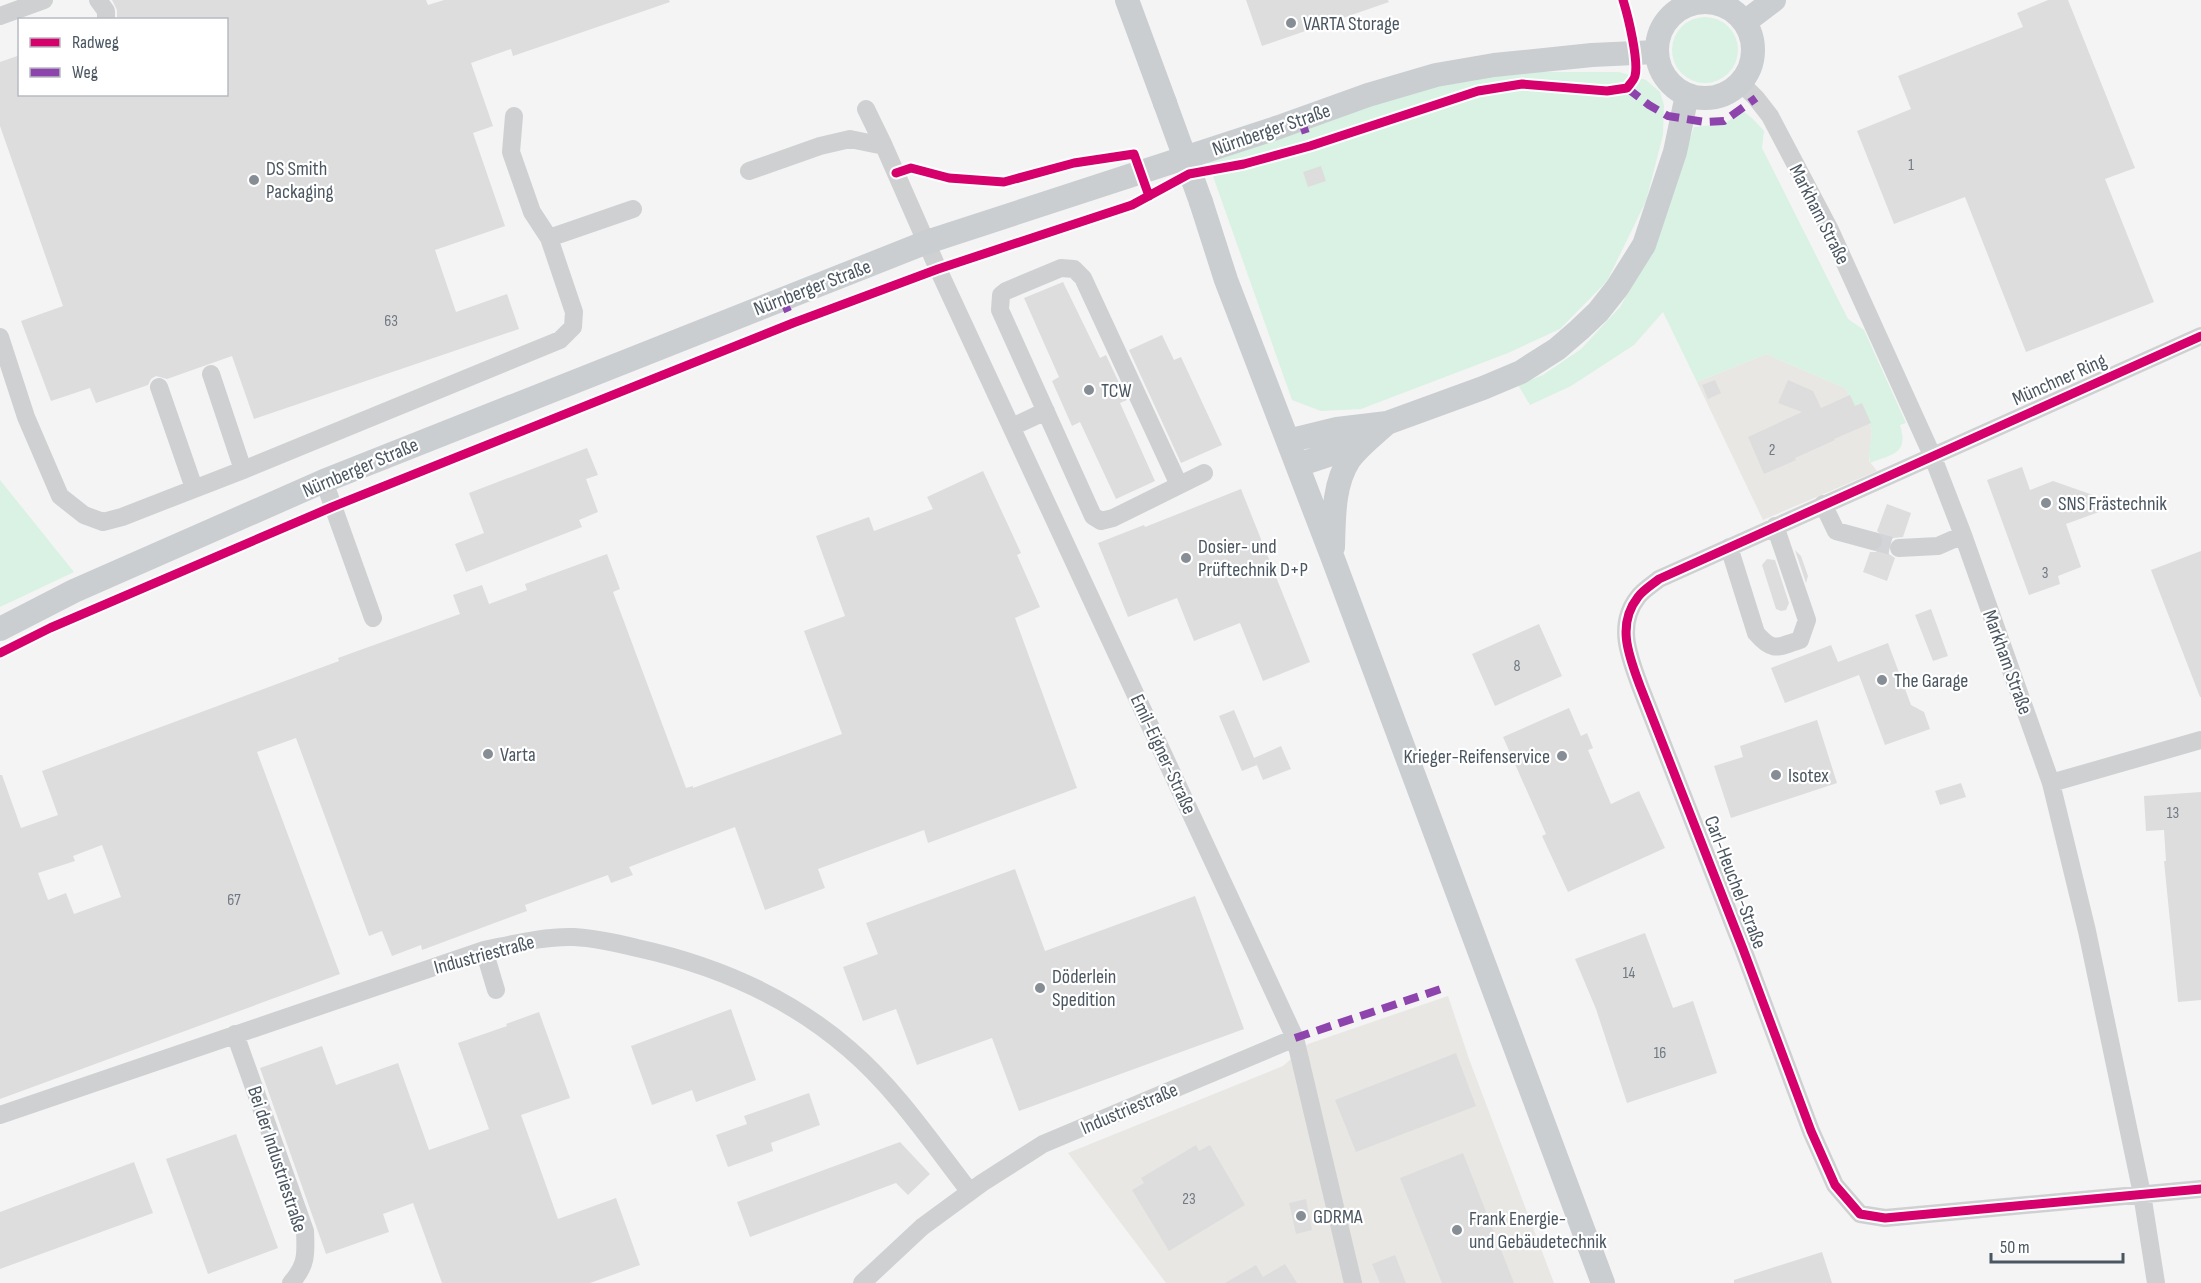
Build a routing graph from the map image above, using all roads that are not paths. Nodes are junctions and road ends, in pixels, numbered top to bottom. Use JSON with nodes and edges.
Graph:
{"nodes":[{"id":1,"x":44,"y":0,"type":"edge"},
{"id":2,"x":99,"y":0,"type":"edge"},
{"id":3,"x":1127,"y":0,"type":"edge"},
{"id":4,"x":1774,"y":0,"type":"edge"},
{"id":5,"x":1683,"y":3,"type":"edge"},
{"id":6,"x":0,"y":16,"type":"edge"},
{"id":7,"x":106,"y":18,"type":"edge"},
{"id":8,"x":1745,"y":22,"type":"junction"},
{"id":9,"x":1656,"y":52,"type":"junction"},
{"id":10,"x":1741,"y":83,"type":"junction"},
{"id":11,"x":1687,"y":96,"type":"junction"},
{"id":12,"x":866,"y":109,"type":"dead end"},
{"id":13,"x":514,"y":116,"type":"dead end"},
{"id":14,"x":884,"y":146,"type":"junction"},
{"id":15,"x":749,"y":171,"type":"dead end"},
{"id":16,"x":633,"y":209,"type":"dead end"},
{"id":17,"x":549,"y":238,"type":"junction"},
{"id":18,"x":927,"y":242,"type":"junction"},
{"id":19,"x":2201,"y":336,"type":"edge"},
{"id":20,"x":0,"y":337,"type":"edge"},
{"id":21,"x":211,"y":374,"type":"dead end"},
{"id":22,"x":159,"y":387,"type":"dead end"},
{"id":23,"x":1046,"y":411,"type":"junction"},
{"id":24,"x":1387,"y":423,"type":"junction"},
{"id":25,"x":1012,"y":428,"type":"junction"},
{"id":26,"x":1288,"y":441,"type":"junction"},
{"id":27,"x":1365,"y":443,"type":"junction"},
{"id":28,"x":1932,"y":455,"type":"junction"},
{"id":29,"x":1298,"y":465,"type":"junction"},
{"id":30,"x":243,"y":470,"type":"junction"},
{"id":31,"x":1204,"y":473,"type":"dead end"},
{"id":32,"x":324,"y":481,"type":"junction"},
{"id":33,"x":1179,"y":485,"type":"junction"},
{"id":34,"x":194,"y":488,"type":"junction"},
{"id":35,"x":1823,"y":504,"type":"junction"},
{"id":36,"x":1775,"y":526,"type":"junction"},
{"id":37,"x":1963,"y":535,"type":"junction"},
{"id":38,"x":1874,"y":541,"type":"tunnel mouth"},
{"id":39,"x":1729,"y":547,"type":"junction"},
{"id":40,"x":1899,"y":548,"type":"tunnel mouth"},
{"id":41,"x":1332,"y":556,"type":"junction"},
{"id":42,"x":372,"y":618,"type":"dead end"},
{"id":43,"x":0,"y":629,"type":"edge"},
{"id":44,"x":2201,"y":740,"type":"edge"},
{"id":45,"x":2051,"y":783,"type":"junction"},
{"id":46,"x":484,"y":950,"type":"junction"},
{"id":47,"x":496,"y":990,"type":"dead end"},
{"id":48,"x":236,"y":1034,"type":"junction"},
{"id":49,"x":1295,"y":1038,"type":"junction"},
{"id":50,"x":0,"y":1115,"type":"edge"},
{"id":51,"x":2201,"y":1189,"type":"edge"},
{"id":52,"x":970,"y":1192,"type":"junction"},
{"id":53,"x":2142,"y":1194,"type":"junction"},
{"id":54,"x":1599,"y":1277,"type":"edge"},
{"id":55,"x":291,"y":1283,"type":"edge"},
{"id":56,"x":862,"y":1283,"type":"edge"},
{"id":57,"x":1353,"y":1283,"type":"edge"},
{"id":58,"x":2156,"y":1283,"type":"edge"}],
"edges":[{"from":1,"to":6,"type":"street"},
{"from":2,"to":7,"type":"street"},
{"from":3,"to":26,"type":"main road","bridge":true},
{"from":4,"to":8,"type":"main road"},
{"from":5,"to":8,"type":"main road"},
{"from":5,"to":9,"type":"main road"},
{"from":8,"to":10,"type":"main road"},
{"from":9,"to":11,"type":"main road"},
{"from":9,"to":18,"type":"main road","name":"Nürnberger Straße"},
{"from":10,"to":11,"type":"main road"},
{"from":10,"to":28,"type":"street","name":"Markham Straße"},
{"from":11,"to":24,"type":"main road"},
{"from":12,"to":14,"type":"street","name":"Emil-Eigner-Straße"},
{"from":13,"to":17,"type":"street"},
{"from":14,"to":15,"type":"street"},
{"from":14,"to":18,"type":"street","name":"Emil-Eigner-Straße"},
{"from":16,"to":17,"type":"street"},
{"from":17,"to":30,"type":"street"},
{"from":18,"to":25,"type":"street","name":"Emil-Eigner-Straße"},
{"from":18,"to":32,"type":"main road","name":"Nürnberger Straße"},
{"from":19,"to":28,"type":"street","name":"Münchner Ring"},
{"from":20,"to":34,"type":"street"},
{"from":21,"to":30,"type":"street"},
{"from":22,"to":34,"type":"street"},
{"from":23,"to":25,"type":"street"},
{"from":23,"to":33,"type":"street"},
{"from":23,"to":33,"type":"street"},
{"from":24,"to":26,"type":"main road"},
{"from":24,"to":27,"type":"main road"},
{"from":25,"to":49,"type":"street","name":"Emil-Eigner-Straße"},
{"from":26,"to":29,"type":"main road"},
{"from":27,"to":29,"type":"main road"},
{"from":27,"to":41,"type":"main road"},
{"from":28,"to":35,"type":"street","name":"Carl-Heuchel-Straße"},
{"from":28,"to":37,"type":"street","name":"Markham Straße"},
{"from":29,"to":41,"type":"main road"},
{"from":30,"to":34,"type":"street"},
{"from":31,"to":33,"type":"street"},
{"from":32,"to":42,"type":"street"},
{"from":32,"to":43,"type":"main road","name":"Nürnberger Straße"},
{"from":35,"to":36,"type":"street","name":"Carl-Heuchel-Straße"},
{"from":35,"to":38,"type":"street"},
{"from":36,"to":39,"type":"street","name":"Carl-Heuchel-Straße"},
{"from":36,"to":39,"type":"street"},
{"from":37,"to":40,"type":"street"},
{"from":37,"to":45,"type":"street","name":"Markham Straße"},
{"from":39,"to":53,"type":"street","name":"Carl-Heuchel-Straße"},
{"from":41,"to":54,"type":"main road"},
{"from":44,"to":45,"type":"street"},
{"from":45,"to":53,"type":"street","name":"Markham Straße"},
{"from":46,"to":47,"type":"street"},
{"from":46,"to":48,"type":"street","name":"Industriestraße"},
{"from":46,"to":52,"type":"street","name":"Industriestraße"},
{"from":48,"to":50,"type":"street","name":"Industriestraße"},
{"from":48,"to":55,"type":"street","name":"Bei der Industriestraße"},
{"from":49,"to":52,"type":"street","name":"Industriestraße"},
{"from":49,"to":57,"type":"street","name":"Emil-Eigner-Straße"},
{"from":51,"to":53,"type":"street"},
{"from":52,"to":56,"type":"street","name":"Industriestraße"},
{"from":53,"to":58,"type":"street","name":"Markham Straße"}]}
